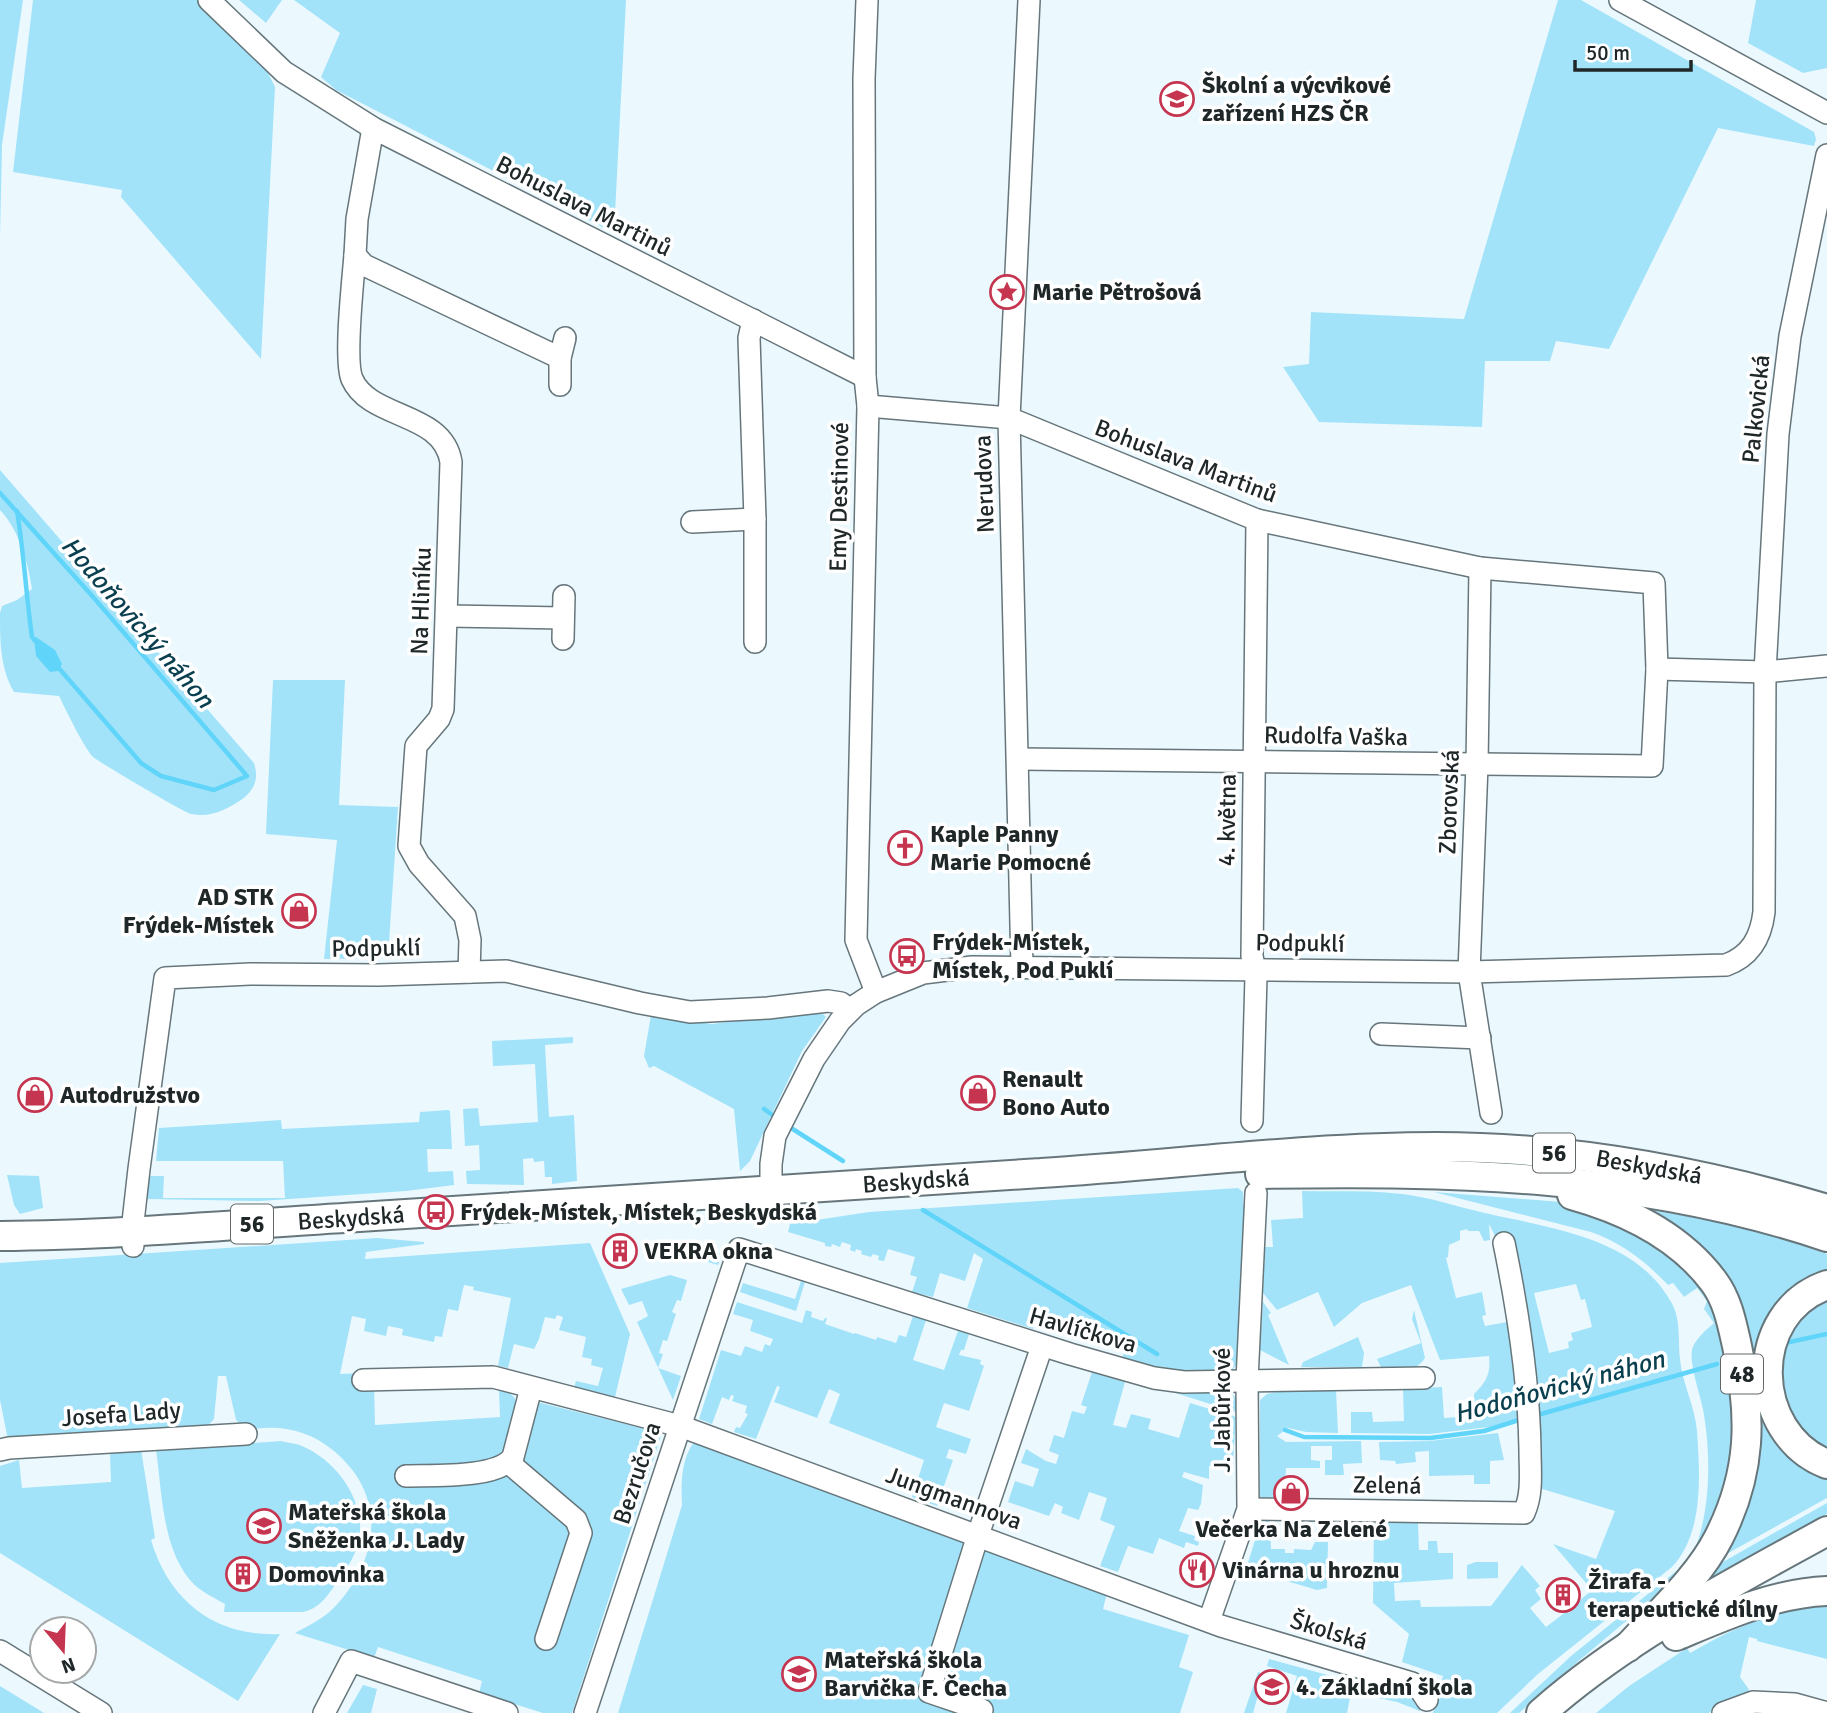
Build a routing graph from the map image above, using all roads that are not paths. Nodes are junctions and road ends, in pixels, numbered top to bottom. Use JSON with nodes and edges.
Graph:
{"nodes":[{"id":1,"x":209,"y":0,"type":"edge"},
{"id":2,"x":867,"y":0,"type":"edge"},
{"id":3,"x":1029,"y":0,"type":"edge"},
{"id":4,"x":1620,"y":0,"type":"edge"},
{"id":5,"x":1827,"y":113,"type":"edge"},
{"id":6,"x":373,"y":128,"type":"junction"},
{"id":7,"x":1827,"y":155,"type":"edge"},
{"id":8,"x":355,"y":255,"type":"junction"},
{"id":9,"x":753,"y":320,"type":"junction"},
{"id":10,"x":865,"y":377,"type":"junction"},
{"id":11,"x":560,"y":384,"type":"dead end"},
{"id":12,"x":868,"y":406,"type":"junction"},
{"id":13,"x":1009,"y":418,"type":"junction"},
{"id":14,"x":755,"y":519,"type":"junction"},
{"id":15,"x":1257,"y":520,"type":"junction"},
{"id":16,"x":692,"y":522,"type":"dead end"},
{"id":17,"x":1479,"y":568,"type":"junction"},
{"id":18,"x":564,"y":596,"type":"dead end"},
{"id":19,"x":447,"y":616,"type":"junction"},
{"id":20,"x":755,"y":642,"type":"dead end"},
{"id":21,"x":1827,"y":666,"type":"edge"},
{"id":22,"x":1657,"y":669,"type":"junction"},
{"id":23,"x":1765,"y":672,"type":"junction"},
{"id":24,"x":1018,"y":759,"type":"junction"},
{"id":25,"x":1254,"y":761,"type":"junction"},
{"id":26,"x":1477,"y":765,"type":"junction"},
{"id":27,"x":1752,"y":946,"type":"joint"},
{"id":28,"x":1022,"y":967,"type":"junction"},
{"id":29,"x":1254,"y":968,"type":"junction"},
{"id":30,"x":469,"y":972,"type":"junction"},
{"id":31,"x":1469,"y":972,"type":"junction"},
{"id":32,"x":876,"y":992,"type":"junction"},
{"id":33,"x":850,"y":1010,"type":"junction"},
{"id":34,"x":1381,"y":1034,"type":"dead end"},
{"id":35,"x":1479,"y":1038,"type":"junction"},
{"id":36,"x":1491,"y":1113,"type":"dead end"},
{"id":37,"x":1252,"y":1121,"type":"dead end"},
{"id":38,"x":1530,"y":1178,"type":"junction"},
{"id":39,"x":1256,"y":1194,"type":"dead end"},
{"id":40,"x":771,"y":1198,"type":"junction"},
{"id":41,"x":1827,"y":1209,"type":"edge"},
{"id":42,"x":0,"y":1236,"type":"edge"},
{"id":43,"x":1827,"y":1237,"type":"edge"},
{"id":44,"x":132,"y":1238,"type":"junction"},
{"id":45,"x":1504,"y":1243,"type":"dead end"},
{"id":46,"x":739,"y":1250,"type":"joint"},
{"id":47,"x":0,"y":1253,"type":"edge"},
{"id":48,"x":1827,"y":1285,"type":"edge"},
{"id":49,"x":1042,"y":1346,"type":"junction"},
{"id":50,"x":1424,"y":1378,"type":"dead end"},
{"id":51,"x":363,"y":1380,"type":"dead end"},
{"id":52,"x":1247,"y":1380,"type":"junction"},
{"id":53,"x":531,"y":1388,"type":"junction"},
{"id":54,"x":680,"y":1426,"type":"junction"},
{"id":55,"x":246,"y":1434,"type":"dead end"},
{"id":56,"x":0,"y":1450,"type":"edge"},
{"id":57,"x":509,"y":1464,"type":"junction"},
{"id":58,"x":1827,"y":1464,"type":"edge"},
{"id":59,"x":406,"y":1476,"type":"dead end"},
{"id":60,"x":1248,"y":1509,"type":"junction"},
{"id":61,"x":1827,"y":1531,"type":"edge"},
{"id":62,"x":978,"y":1535,"type":"junction"},
{"id":63,"x":1827,"y":1549,"type":"edge"},
{"id":64,"x":1827,"y":1591,"type":"edge"},
{"id":65,"x":1209,"y":1621,"type":"junction"},
{"id":66,"x":1676,"y":1636,"type":"junction"},
{"id":67,"x":546,"y":1639,"type":"dead end"},
{"id":68,"x":1628,"y":1647,"type":"junction"},
{"id":69,"x":0,"y":1651,"type":"edge"},
{"id":70,"x":1427,"y":1700,"type":"dead end"},
{"id":71,"x":101,"y":1713,"type":"edge"},
{"id":72,"x":324,"y":1713,"type":"edge"},
{"id":73,"x":507,"y":1713,"type":"edge"},
{"id":74,"x":585,"y":1713,"type":"edge"},
{"id":75,"x":981,"y":1713,"type":"edge"},
{"id":76,"x":1541,"y":1713,"type":"edge"},
{"id":77,"x":1572,"y":1713,"type":"edge"},
{"id":78,"x":1723,"y":1713,"type":"edge"},
{"id":79,"x":1827,"y":1713,"type":"edge"}],
"edges":[{"from":1,"to":6,"type":"street","name":"Bohuslava Martinů"},
{"from":2,"to":10,"type":"street","name":"Emy Destinové"},
{"from":3,"to":13,"type":"street","name":"Nerudova"},
{"from":4,"to":5,"type":"street"},
{"from":6,"to":8,"type":"street","name":"Na Hliníku"},
{"from":6,"to":9,"type":"street","name":"Bohuslava Martinů"},
{"from":7,"to":23,"type":"street","name":"Palkovická"},
{"from":8,"to":11,"type":"street"},
{"from":8,"to":19,"type":"street","name":"Na Hliníku"},
{"from":9,"to":10,"type":"street","name":"Bohuslava Martinů"},
{"from":9,"to":14,"type":"street"},
{"from":10,"to":12,"type":"street","name":"Emy Destinové"},
{"from":12,"to":13,"type":"street","name":"Bohuslava Martinů"},
{"from":12,"to":32,"type":"street","name":"Emy Destinové"},
{"from":13,"to":15,"type":"street","name":"Bohuslava Martinů"},
{"from":13,"to":24,"type":"street","name":"Nerudova"},
{"from":14,"to":16,"type":"street"},
{"from":14,"to":20,"type":"street"},
{"from":15,"to":17,"type":"street","name":"Bohuslava Martinů"},
{"from":15,"to":25,"type":"street","name":"4. května"},
{"from":17,"to":22,"type":"street","name":"Bohuslava Martinů"},
{"from":17,"to":26,"type":"street","name":"Zborovská"},
{"from":18,"to":19,"type":"street"},
{"from":19,"to":30,"type":"street","name":"Na Hliníku"},
{"from":21,"to":23,"type":"street"},
{"from":22,"to":23,"type":"street"},
{"from":22,"to":26,"type":"street","name":"Rudolfa Vaška"},
{"from":23,"to":27,"type":"street","name":"Palkovická"},
{"from":24,"to":25,"type":"street","name":"Rudolfa Vaška"},
{"from":24,"to":28,"type":"street","name":"Nerudova"},
{"from":25,"to":26,"type":"street","name":"Rudolfa Vaška"},
{"from":25,"to":29,"type":"street","name":"4. května"},
{"from":26,"to":31,"type":"street","name":"Zborovská"},
{"from":27,"to":31,"type":"street","name":"Podpuklí"},
{"from":28,"to":29,"type":"street","name":"Podpuklí"},
{"from":28,"to":32,"type":"street","name":"Podpuklí"},
{"from":29,"to":31,"type":"street","name":"Podpuklí"},
{"from":29,"to":37,"type":"street","name":"4. května"},
{"from":30,"to":33,"type":"street","name":"Podpuklí"},
{"from":30,"to":44,"type":"street","name":"Podpuklí"},
{"from":31,"to":35,"type":"street","name":"Zborovská"},
{"from":32,"to":33,"type":"street","name":"Podpuklí"},
{"from":33,"to":40,"type":"street","name":"Podpuklí"},
{"from":34,"to":35,"type":"street"},
{"from":35,"to":36,"type":"street","name":"Zborovská"},
{"from":38,"to":40,"type":"main road","name":"Beskydská","number":"56"},
{"from":38,"to":43,"type":"main road","name":"Beskydská","number":"56"},
{"from":38,"to":68,"type":"main road","number":"48"},
{"from":39,"to":52,"type":"street","name":"J. Jabůrkové"},
{"from":40,"to":41,"type":"main road","name":"Beskydská","number":"56"},
{"from":40,"to":44,"type":"main road","name":"Beskydská","number":"56"},
{"from":42,"to":44,"type":"main road","name":"Beskydská","number":"56"},
{"from":44,"to":47,"type":"main road","name":"Beskydská","number":"56"},
{"from":45,"to":60,"type":"street","name":"Zelená"},
{"from":46,"to":49,"type":"street","name":"Havlíčkova"},
{"from":46,"to":54,"type":"street","name":"Bezručova"},
{"from":48,"to":58,"type":"main road","number":"48"},
{"from":49,"to":52,"type":"street","name":"Havlíčkova"},
{"from":49,"to":62,"type":"street"},
{"from":50,"to":52,"type":"street","name":"Havlíčkova"},
{"from":51,"to":53,"type":"street","name":"Jungmannova"},
{"from":52,"to":60,"type":"street","name":"J. Jabůrkové"},
{"from":53,"to":54,"type":"street","name":"Jungmannova"},
{"from":53,"to":57,"type":"street"},
{"from":54,"to":62,"type":"street","name":"Jungmannova"},
{"from":54,"to":74,"type":"street","name":"Bezručova"},
{"from":55,"to":56,"type":"street","name":"Josefa Lady"},
{"from":57,"to":59,"type":"street"},
{"from":57,"to":67,"type":"street"},
{"from":60,"to":65,"type":"street","name":"J. Jabůrkové"},
{"from":61,"to":68,"type":"main road","number":"48"},
{"from":62,"to":65,"type":"street","name":"Jungmannova"},
{"from":62,"to":75,"type":"street"},
{"from":63,"to":66,"type":"main road"},
{"from":64,"to":66,"type":"main road"},
{"from":65,"to":70,"type":"street","name":"Školská"},
{"from":66,"to":77,"type":"main road"},
{"from":68,"to":76,"type":"main road","number":"48"},
{"from":69,"to":71,"type":"street"},
{"from":72,"to":73,"type":"street"},
{"from":78,"to":79,"type":"street"}]}
